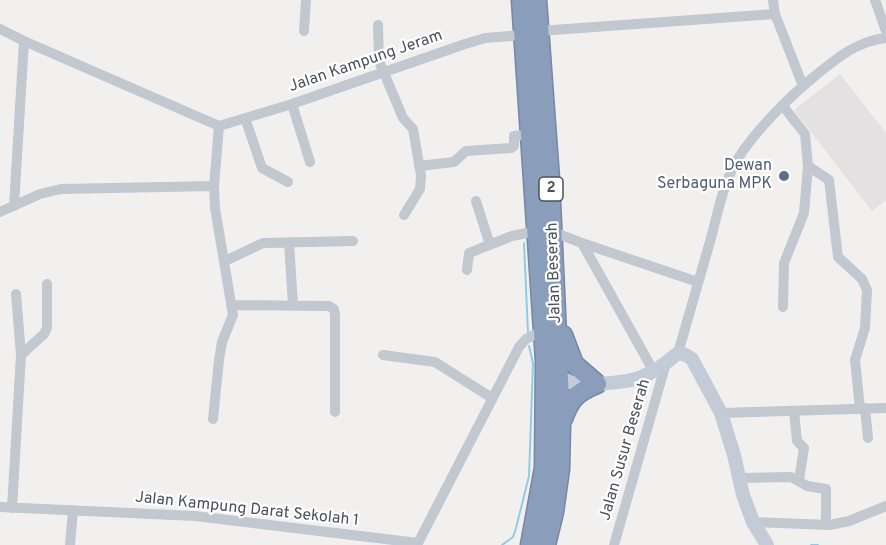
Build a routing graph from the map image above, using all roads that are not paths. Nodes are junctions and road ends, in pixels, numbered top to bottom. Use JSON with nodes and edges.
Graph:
{"nodes":[{"id":1,"x":306,"y":0,"type":"edge"},
{"id":2,"x":521,"y":0,"type":"edge"},
{"id":3,"x":537,"y":0,"type":"edge"},
{"id":4,"x":773,"y":0,"type":"edge"},
{"id":5,"x":875,"y":0,"type":"edge"},
{"id":6,"x":775,"y":14,"type":"junction"},
{"id":7,"x":378,"y":25,"type":"dead end"},
{"id":8,"x":0,"y":29,"type":"edge"},
{"id":9,"x":304,"y":31,"type":"dead end"},
{"id":10,"x":886,"y":31,"type":"edge"},
{"id":11,"x":531,"y":33,"type":"junction"},
{"id":12,"x":886,"y":38,"type":"edge"},
{"id":13,"x":24,"y":41,"type":"junction"},
{"id":14,"x":383,"y":73,"type":"junction"},
{"id":15,"x":802,"y":86,"type":"junction"},
{"id":16,"x":292,"y":104,"type":"junction"},
{"id":17,"x":783,"y":106,"type":"junction"},
{"id":18,"x":245,"y":118,"type":"junction"},
{"id":19,"x":219,"y":126,"type":"junction"},
{"id":20,"x":530,"y":134,"type":"junction"},
{"id":21,"x":310,"y":162,"type":"dead end"},
{"id":22,"x":419,"y":166,"type":"junction"},
{"id":23,"x":808,"y":166,"type":"junction"},
{"id":24,"x":288,"y":182,"type":"dead end"},
{"id":25,"x":214,"y":186,"type":"junction"},
{"id":26,"x":477,"y":201,"type":"dead end"},
{"id":27,"x":14,"y":206,"type":"junction"},
{"id":28,"x":0,"y":212,"type":"edge"},
{"id":29,"x":404,"y":215,"type":"dead end"},
{"id":30,"x":545,"y":232,"type":"junction"},
{"id":31,"x":353,"y":241,"type":"dead end"},
{"id":32,"x":289,"y":242,"type":"junction"},
{"id":33,"x":582,"y":243,"type":"junction"},
{"id":34,"x":490,"y":245,"type":"junction"},
{"id":35,"x":225,"y":261,"type":"junction"},
{"id":36,"x":467,"y":270,"type":"dead end"},
{"id":37,"x":698,"y":282,"type":"junction"},
{"id":38,"x":46,"y":284,"type":"dead end"},
{"id":39,"x":16,"y":294,"type":"dead end"},
{"id":40,"x":231,"y":305,"type":"junction"},
{"id":41,"x":294,"y":305,"type":"junction"},
{"id":42,"x":783,"y":307,"type":"dead end"},
{"id":43,"x":556,"y":310,"type":"junction"},
{"id":44,"x":542,"y":332,"type":"junction"},
{"id":45,"x":678,"y":353,"type":"junction"},
{"id":46,"x":21,"y":355,"type":"junction"},
{"id":47,"x":382,"y":355,"type":"dead end"},
{"id":48,"x":545,"y":361,"type":"junction"},
{"id":49,"x":666,"y":363,"type":"junction"},
{"id":50,"x":654,"y":372,"type":"junction"},
{"id":51,"x":560,"y":377,"type":"junction"},
{"id":52,"x":597,"y":384,"type":"junction"},
{"id":53,"x":545,"y":391,"type":"junction"},
{"id":54,"x":492,"y":398,"type":"junction"},
{"id":55,"x":862,"y":408,"type":"junction"},
{"id":56,"x":886,"y":408,"type":"edge"},
{"id":57,"x":794,"y":411,"type":"junction"},
{"id":58,"x":335,"y":412,"type":"dead end"},
{"id":59,"x":721,"y":413,"type":"junction"},
{"id":60,"x":213,"y":419,"type":"dead end"},
{"id":61,"x":561,"y":425,"type":"junction"},
{"id":62,"x":868,"y":438,"type":"dead end"},
{"id":63,"x":740,"y":478,"type":"junction"},
{"id":64,"x":799,"y":480,"type":"junction"},
{"id":65,"x":886,"y":506,"type":"edge"},
{"id":66,"x":0,"y":507,"type":"edge"},
{"id":67,"x":12,"y":508,"type":"junction"},
{"id":68,"x":73,"y":510,"type":"junction"},
{"id":69,"x":753,"y":522,"type":"junction"},
{"id":70,"x":826,"y":525,"type":"junction"},
{"id":71,"x":417,"y":544,"type":"edge"},
{"id":72,"x":70,"y":545,"type":"edge"},
{"id":73,"x":530,"y":545,"type":"edge"},
{"id":74,"x":546,"y":545,"type":"edge"},
{"id":75,"x":615,"y":545,"type":"edge"},
{"id":76,"x":767,"y":545,"type":"edge"}],
"edges":[{"from":1,"to":9,"type":"street"},
{"from":2,"to":11,"type":"highway","name":"Jalan Beserah","number":"2"},
{"from":3,"to":11,"type":"highway","name":"Jalan Beserah","number":"2"},
{"from":4,"to":6,"type":"street"},
{"from":5,"to":10,"type":"street"},
{"from":6,"to":11,"type":"street","name":"Jalan Kampung Jeram"},
{"from":6,"to":15,"type":"street"},
{"from":7,"to":14,"type":"street"},
{"from":8,"to":13,"type":"street"},
{"from":11,"to":14,"type":"street","name":"Jalan Kampung Jeram"},
{"from":11,"to":20,"type":"highway","name":"Jalan Beserah","number":"2"},
{"from":11,"to":30,"type":"highway","name":"Jalan Beserah","number":"2"},
{"from":12,"to":15,"type":"street"},
{"from":13,"to":19,"type":"street"},
{"from":13,"to":27,"type":"street"},
{"from":14,"to":16,"type":"street","name":"Jalan Kampung Jeram"},
{"from":14,"to":22,"type":"street"},
{"from":15,"to":17,"type":"street"},
{"from":16,"to":18,"type":"street","name":"Jalan Kampung Jeram"},
{"from":16,"to":21,"type":"street"},
{"from":17,"to":23,"type":"street"},
{"from":17,"to":37,"type":"street"},
{"from":18,"to":19,"type":"street","name":"Jalan Kampung Jeram"},
{"from":18,"to":24,"type":"street"},
{"from":19,"to":25,"type":"street"},
{"from":20,"to":22,"type":"street"},
{"from":20,"to":30,"type":"highway","name":"Jalan Beserah","number":"2"},
{"from":22,"to":29,"type":"street"},
{"from":23,"to":42,"type":"street"},
{"from":23,"to":55,"type":"street"},
{"from":25,"to":27,"type":"street"},
{"from":25,"to":35,"type":"street"},
{"from":26,"to":34,"type":"street"},
{"from":27,"to":28,"type":"street"},
{"from":30,"to":33,"type":"street"},
{"from":30,"to":34,"type":"street"},
{"from":30,"to":43,"type":"highway","name":"Jalan Beserah","number":"2"},
{"from":30,"to":44,"type":"highway","name":"Jalan Beserah","number":"2"},
{"from":31,"to":32,"type":"street"},
{"from":32,"to":35,"type":"street"},
{"from":32,"to":41,"type":"street"},
{"from":33,"to":37,"type":"street"},
{"from":33,"to":50,"type":"street"},
{"from":34,"to":36,"type":"street"},
{"from":35,"to":40,"type":"street"},
{"from":37,"to":45,"type":"street"},
{"from":38,"to":46,"type":"street"},
{"from":39,"to":46,"type":"street"},
{"from":40,"to":41,"type":"street"},
{"from":40,"to":60,"type":"street"},
{"from":41,"to":58,"type":"street"},
{"from":43,"to":51,"type":"highway","name":"Jalan Beserah","number":"2"},
{"from":43,"to":52,"type":"highway"},
{"from":44,"to":48,"type":"highway","name":"Jalan Beserah","number":"2"},
{"from":44,"to":54,"type":"street"},
{"from":45,"to":49,"type":"street"},
{"from":45,"to":59,"type":"street"},
{"from":46,"to":67,"type":"street"},
{"from":47,"to":54,"type":"street"},
{"from":48,"to":51,"type":"highway"},
{"from":48,"to":53,"type":"highway","name":"Jalan Beserah","number":"2"},
{"from":49,"to":50,"type":"street"},
{"from":49,"to":75,"type":"street","name":"Jalan Susur Beserah"},
{"from":50,"to":52,"type":"street"},
{"from":51,"to":52,"type":"street"},
{"from":51,"to":53,"type":"highway"},
{"from":51,"to":61,"type":"highway","name":"Jalan Beserah","number":"2"},
{"from":52,"to":61,"type":"highway"},
{"from":53,"to":73,"type":"highway","name":"Jalan Beserah","number":"2"},
{"from":54,"to":71,"type":"street"},
{"from":55,"to":56,"type":"street"},
{"from":55,"to":57,"type":"street"},
{"from":55,"to":62,"type":"street"},
{"from":57,"to":59,"type":"street"},
{"from":57,"to":64,"type":"street"},
{"from":59,"to":63,"type":"street"},
{"from":61,"to":74,"type":"highway","name":"Jalan Beserah","number":"2"},
{"from":63,"to":64,"type":"street"},
{"from":63,"to":69,"type":"street"},
{"from":64,"to":70,"type":"street"},
{"from":65,"to":70,"type":"street"},
{"from":66,"to":67,"type":"street","name":"Jalan Kampung Darat Sekolah 1"},
{"from":67,"to":68,"type":"street","name":"Jalan Kampung Darat Sekolah 1"},
{"from":68,"to":71,"type":"street","name":"Jalan Kampung Darat Sekolah 1"},
{"from":68,"to":72,"type":"street"},
{"from":69,"to":70,"type":"street"},
{"from":69,"to":76,"type":"street"}]}
